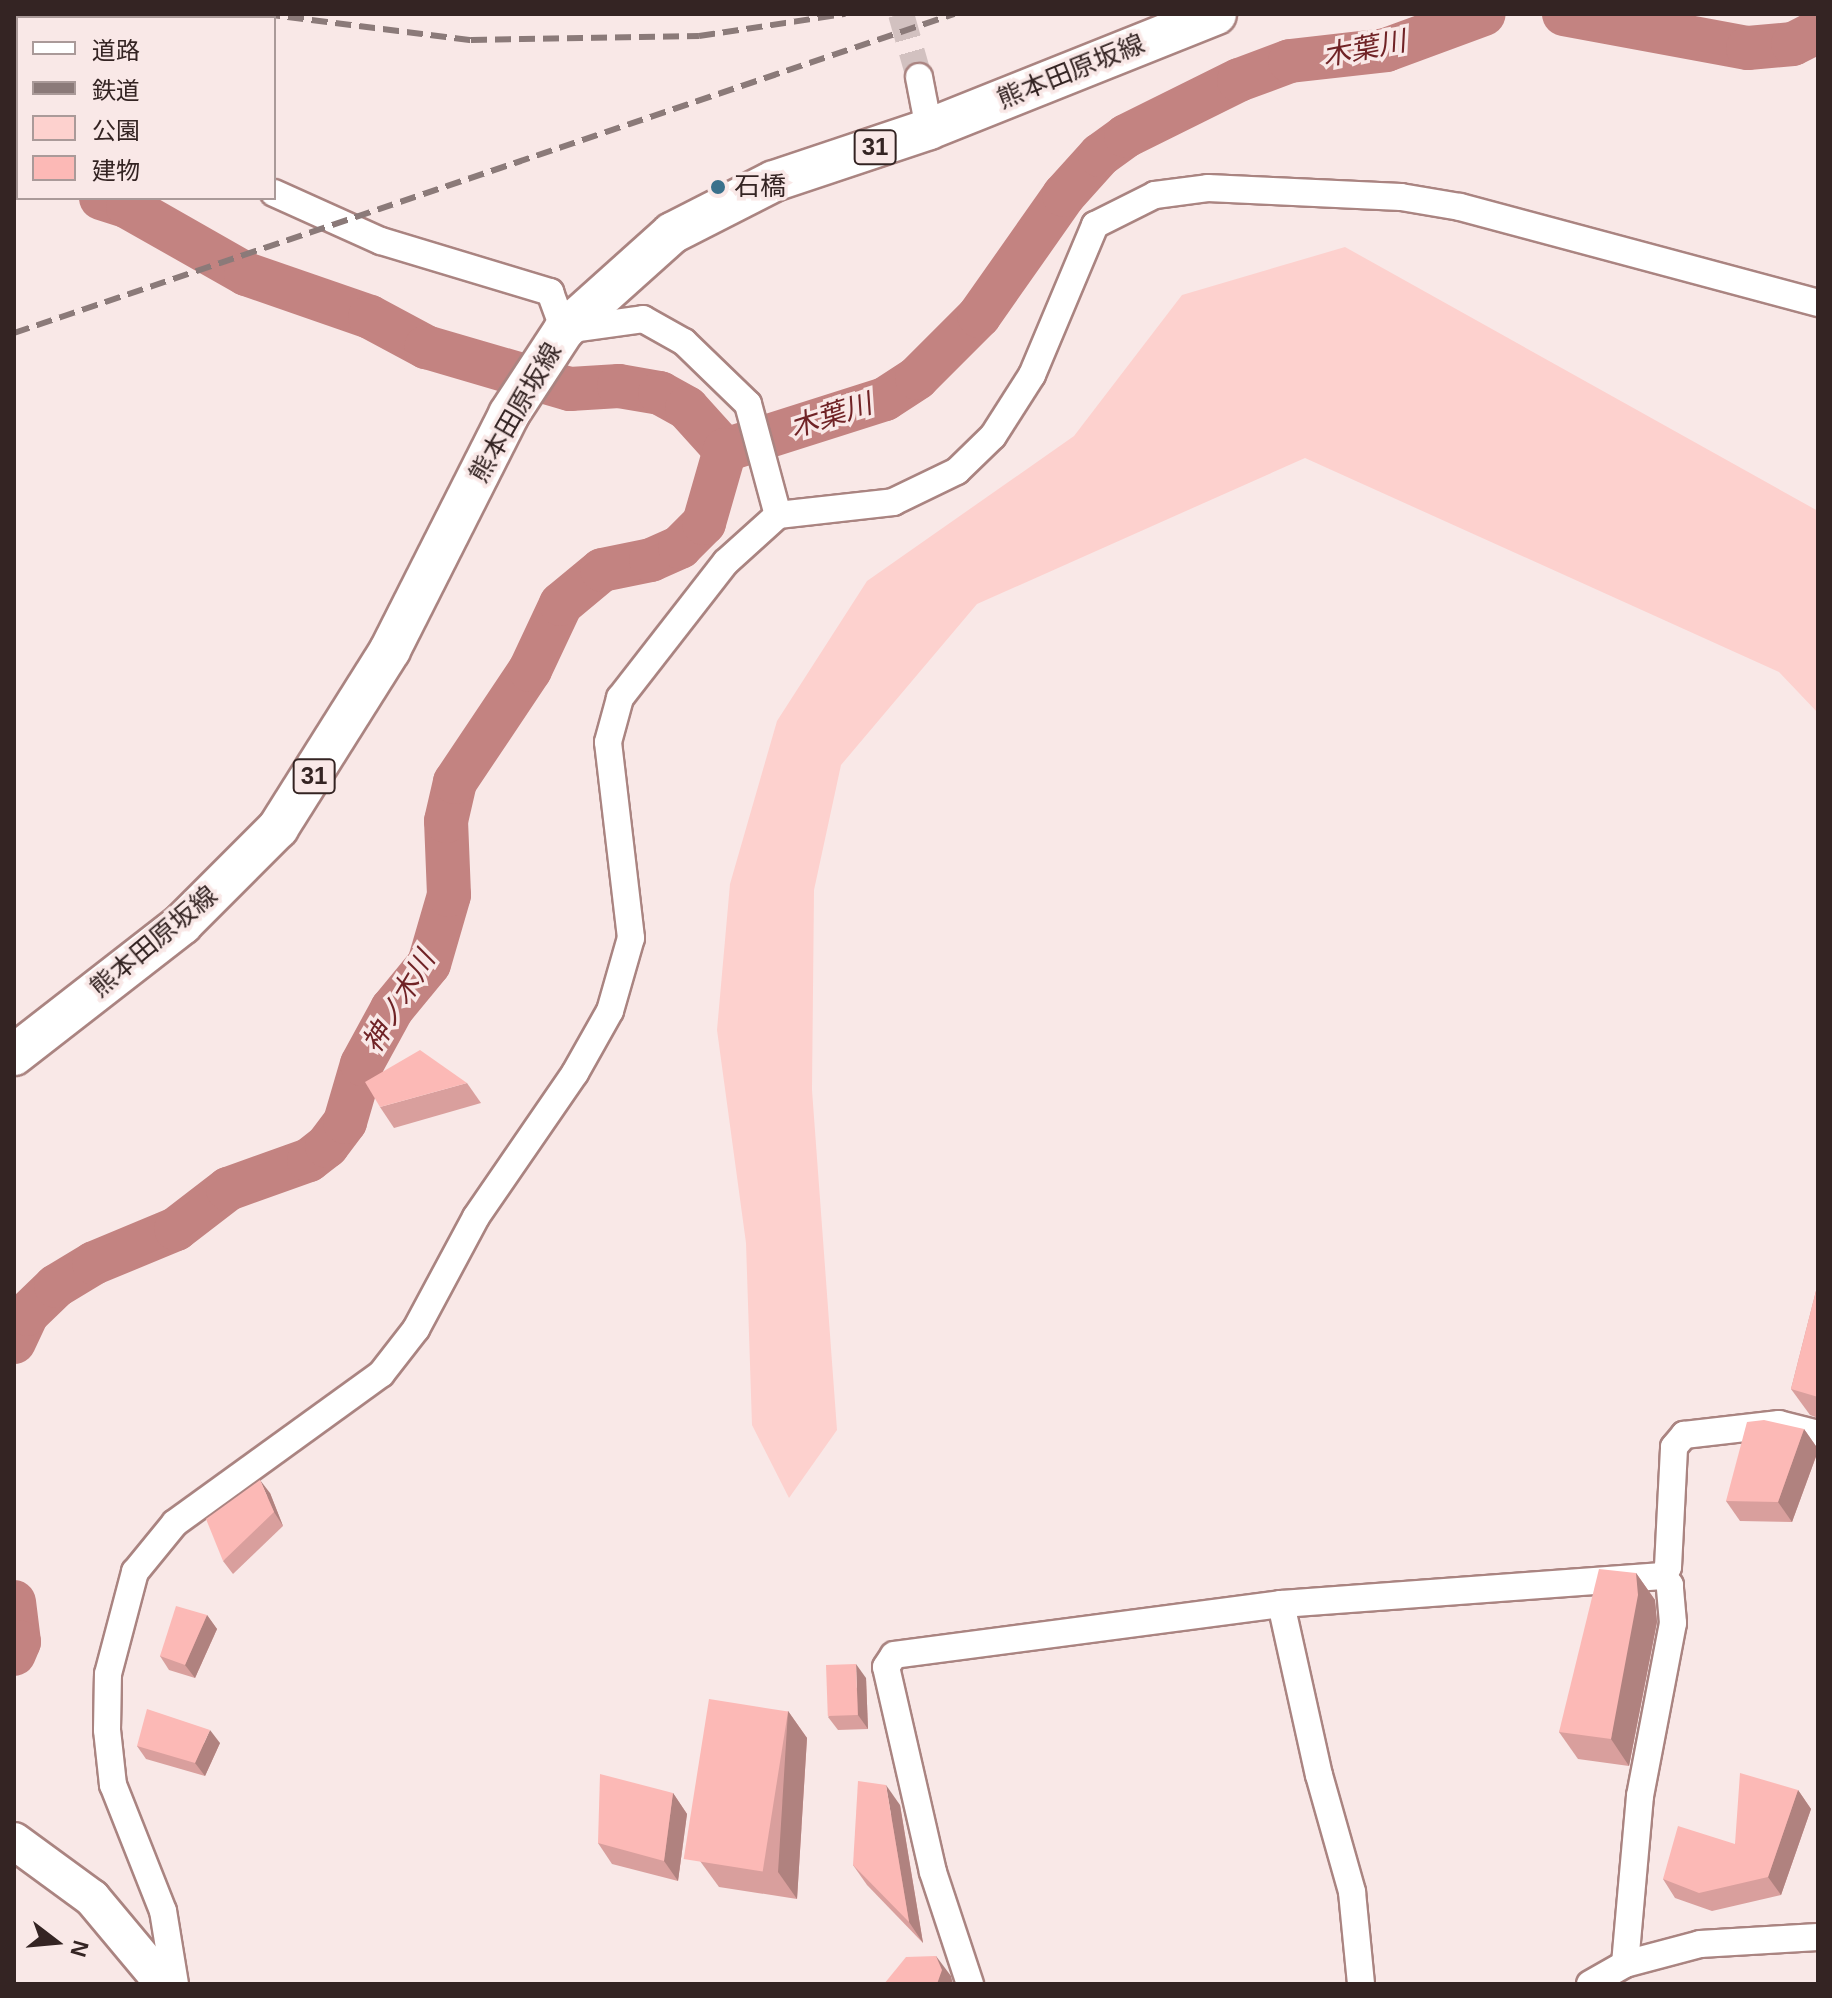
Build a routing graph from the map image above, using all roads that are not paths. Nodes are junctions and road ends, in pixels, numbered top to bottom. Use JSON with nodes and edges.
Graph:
{"nodes":[{"id":1,"x":1216,"y":14,"type":"edge"},
{"id":2,"x":919,"y":77,"type":"tunnel mouth"},
{"id":3,"x":929,"y":129,"type":"junction"},
{"id":4,"x":276,"y":194,"type":"edge"},
{"id":5,"x":1818,"y":303,"type":"edge"},
{"id":6,"x":556,"y":342,"type":"junction"},
{"id":7,"x":778,"y":515,"type":"junction"},
{"id":8,"x":14,"y":1055,"type":"edge"},
{"id":9,"x":1818,"y":1434,"type":"edge"},
{"id":10,"x":1663,"y":1576,"type":"junction"},
{"id":11,"x":1281,"y":1604,"type":"junction"},
{"id":12,"x":15,"y":1842,"type":"edge"},
{"id":13,"x":1818,"y":1937,"type":"edge"},
{"id":14,"x":1625,"y":1964,"type":"junction"},
{"id":15,"x":164,"y":1984,"type":"edge"},
{"id":16,"x":175,"y":1984,"type":"edge"},
{"id":17,"x":970,"y":1984,"type":"edge"},
{"id":18,"x":1361,"y":1984,"type":"edge"},
{"id":19,"x":1590,"y":1984,"type":"edge"}],
"edges":[{"from":1,"to":3,"type":"main road","name":"熊本田原坂線","number":"31"},
{"from":2,"to":3,"type":"street"},
{"from":3,"to":6,"type":"main road","name":"熊本田原坂線","number":"31"},
{"from":4,"to":6,"type":"street"},
{"from":5,"to":7,"type":"street"},
{"from":6,"to":7,"type":"street"},
{"from":6,"to":8,"type":"main road","name":"熊本田原坂線","number":"31"},
{"from":7,"to":16,"type":"street"},
{"from":9,"to":10,"type":"street"},
{"from":10,"to":11,"type":"street"},
{"from":10,"to":14,"type":"street"},
{"from":11,"to":17,"type":"street"},
{"from":11,"to":18,"type":"street"},
{"from":12,"to":15,"type":"street"},
{"from":13,"to":14,"type":"street"},
{"from":14,"to":19,"type":"street"}]}
